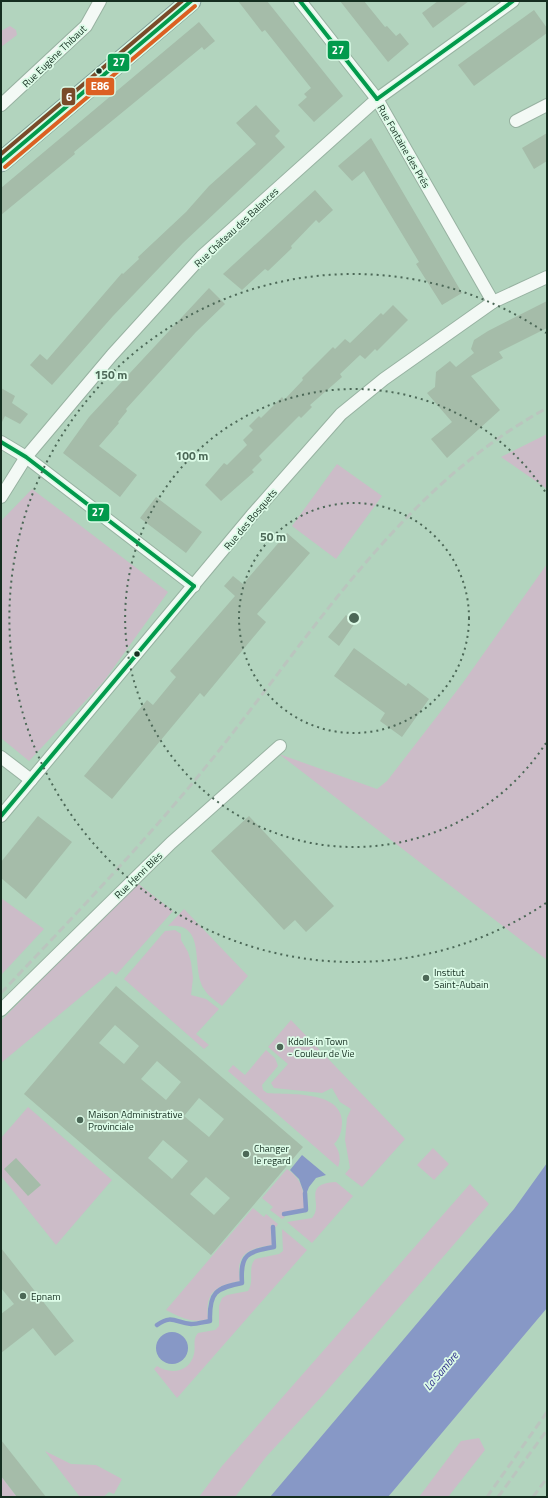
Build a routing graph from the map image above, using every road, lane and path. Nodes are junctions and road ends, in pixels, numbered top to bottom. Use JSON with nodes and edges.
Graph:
{"nodes":[{"id":1,"x":100,"y":1,"type":"edge"},
{"id":2,"x":177,"y":1,"type":"edge"},
{"id":3,"x":191,"y":1,"type":"edge"},
{"id":4,"x":300,"y":1,"type":"edge"},
{"id":5,"x":513,"y":1,"type":"edge"},
{"id":6,"x":377,"y":99,"type":"junction"},
{"id":7,"x":1,"y":105,"type":"edge"},
{"id":8,"x":547,"y":105,"type":"edge"},
{"id":9,"x":516,"y":120,"type":"dead end"},
{"id":10,"x":1,"y":147,"type":"edge"},
{"id":11,"x":1,"y":162,"type":"edge"},
{"id":12,"x":547,"y":277,"type":"edge"},
{"id":13,"x":493,"y":302,"type":"junction"},
{"id":14,"x":1,"y":442,"type":"edge"},
{"id":15,"x":26,"y":457,"type":"junction"},
{"id":16,"x":1,"y":497,"type":"edge"},
{"id":17,"x":194,"y":586,"type":"junction"},
{"id":18,"x":280,"y":746,"type":"dead end"},
{"id":19,"x":1,"y":757,"type":"edge"},
{"id":20,"x":31,"y":780,"type":"junction"},
{"id":21,"x":1,"y":816,"type":"edge"},
{"id":22,"x":1,"y":1010,"type":"edge"}],
"edges":[{"from":1,"to":7,"type":"street","name":"Rue Eugène Thibaut"},
{"from":2,"to":10,"type":"main road"},
{"from":3,"to":11,"type":"main road"},
{"from":4,"to":6,"type":"street","name":"Rue Fontaine des Prés"},
{"from":5,"to":6,"type":"street","name":"Rue Château des Balances"},
{"from":6,"to":13,"type":"street","name":"Rue Fontaine des Prés"},
{"from":6,"to":15,"type":"street","name":"Rue Château des Balances"},
{"from":8,"to":9,"type":"street"},
{"from":12,"to":13,"type":"street","name":"Rue des Bosquets"},
{"from":13,"to":17,"type":"street","name":"Rue des Bosquets"},
{"from":14,"to":15,"type":"street"},
{"from":15,"to":16,"type":"street","name":"Rue Château des Balances"},
{"from":15,"to":17,"type":"street"},
{"from":17,"to":20,"type":"street","name":"Rue des Bosquets"},
{"from":18,"to":22,"type":"street","name":"Rue Henri Blès"},
{"from":19,"to":20,"type":"street"},
{"from":20,"to":21,"type":"street","name":"Rue des Bosquets"}]}
